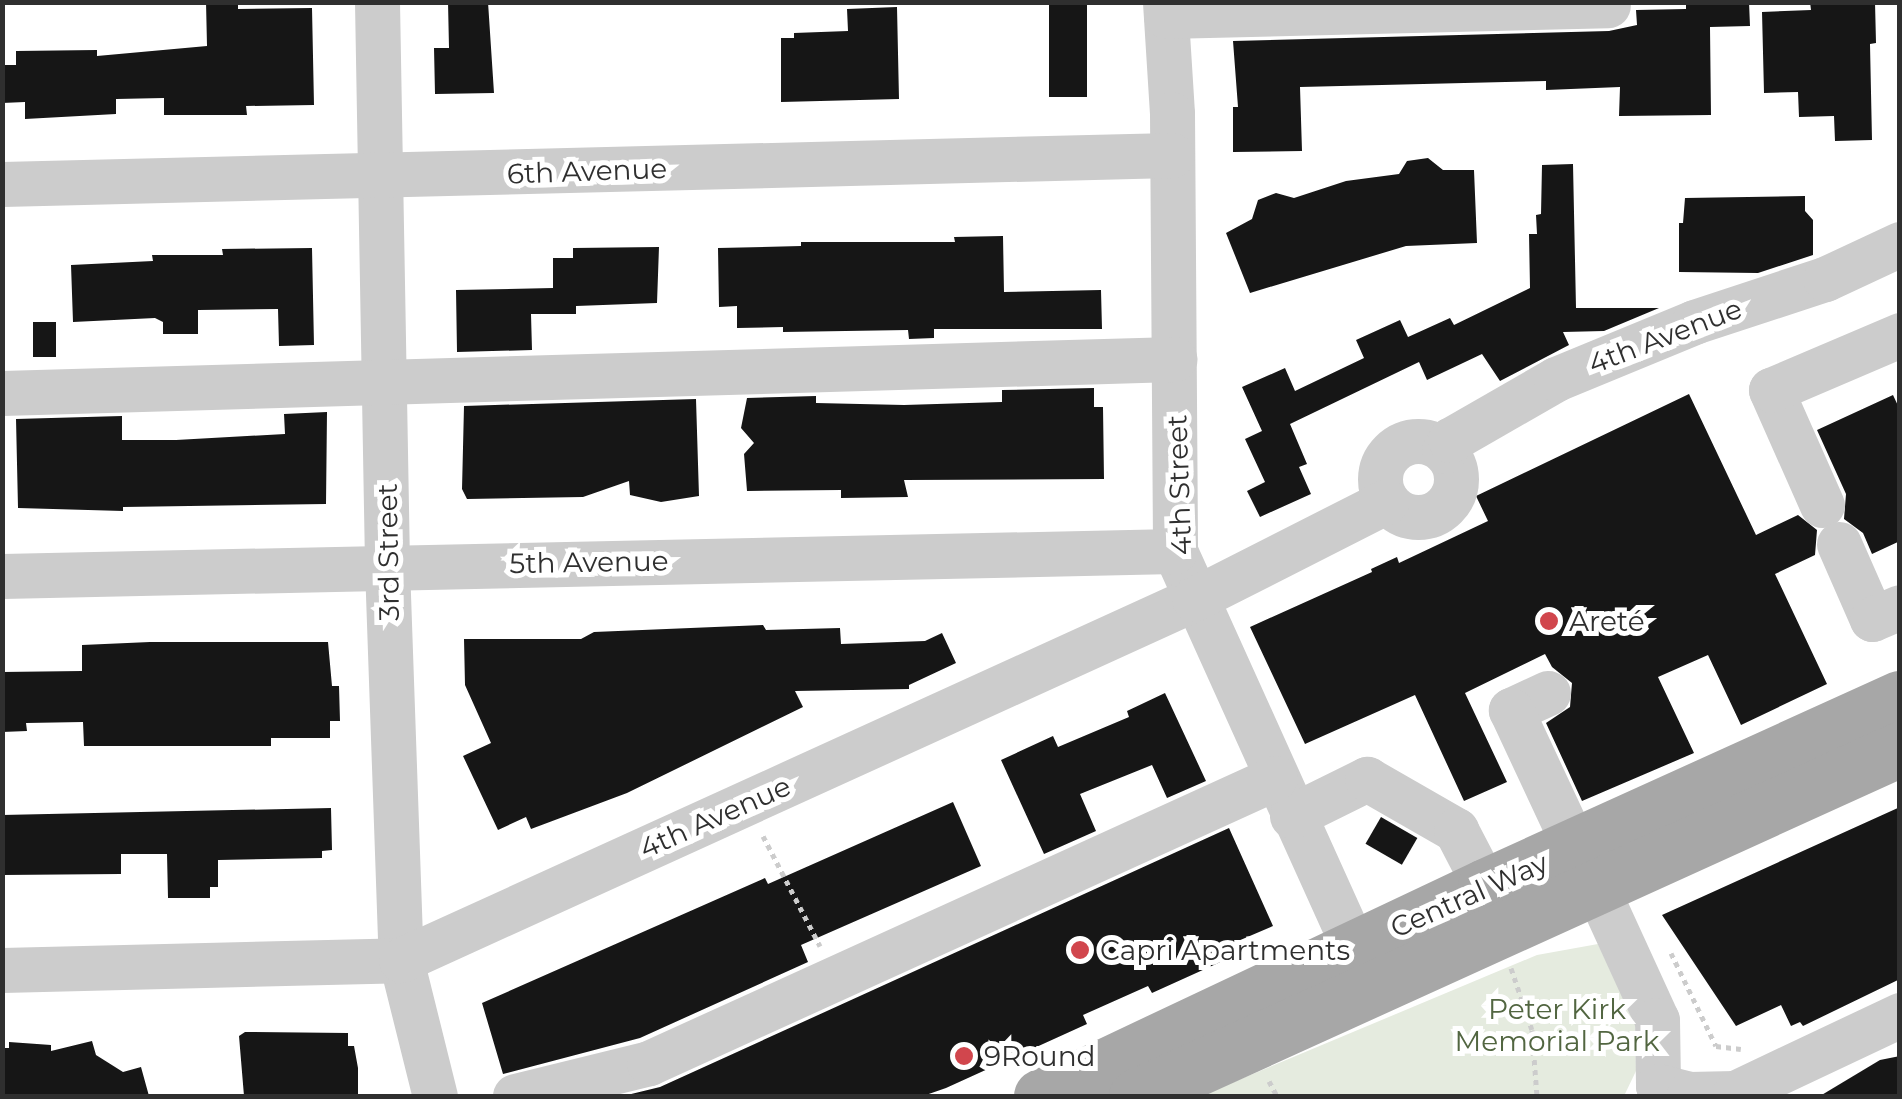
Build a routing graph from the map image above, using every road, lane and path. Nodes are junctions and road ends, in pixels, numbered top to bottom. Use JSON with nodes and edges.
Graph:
{"nodes":[{"id":1,"x":377,"y":2,"type":"edge"},
{"id":2,"x":1608,"y":5,"type":"dead end"},
{"id":3,"x":1166,"y":9,"type":"edge"},
{"id":4,"x":1172,"y":155,"type":"junction"},
{"id":5,"x":380,"y":176,"type":"junction"},
{"id":6,"x":2,"y":184,"type":"edge"},
{"id":7,"x":1900,"y":244,"type":"edge"},
{"id":8,"x":1900,"y":335,"type":"edge"},
{"id":9,"x":1176,"y":359,"type":"junction"},
{"id":10,"x":384,"y":384,"type":"junction"},
{"id":11,"x":2,"y":393,"type":"edge"},
{"id":12,"x":1176,"y":550,"type":"junction"},
{"id":13,"x":387,"y":566,"type":"junction"},
{"id":14,"x":2,"y":576,"type":"edge"},
{"id":15,"x":1194,"y":600,"type":"junction"},
{"id":16,"x":1900,"y":607,"type":"edge"},
{"id":17,"x":1548,"y":693,"type":"dead end"},
{"id":18,"x":1900,"y":698,"type":"edge"},
{"id":19,"x":1900,"y":749,"type":"edge"},
{"id":20,"x":1283,"y":797,"type":"junction"},
{"id":21,"x":759,"y":829,"type":"dead end"},
{"id":22,"x":1585,"y":867,"type":"junction"},
{"id":23,"x":1485,"y":886,"type":"junction"},
{"id":24,"x":1662,"y":936,"type":"dead end"},
{"id":25,"x":1506,"y":958,"type":"dead end"},
{"id":26,"x":400,"y":960,"type":"junction"},
{"id":27,"x":1362,"y":968,"type":"junction"},
{"id":28,"x":2,"y":970,"type":"edge"},
{"id":29,"x":836,"y":979,"type":"junction"},
{"id":30,"x":1900,"y":1015,"type":"edge"},
{"id":31,"x":1757,"y":1050,"type":"dead end"},
{"id":32,"x":1654,"y":1092,"type":"edge"},
{"id":33,"x":436,"y":1096,"type":"edge"},
{"id":34,"x":515,"y":1096,"type":"edge"},
{"id":35,"x":1041,"y":1096,"type":"edge"},
{"id":36,"x":1136,"y":1096,"type":"edge"},
{"id":37,"x":1536,"y":1096,"type":"edge"}],
"edges":[{"from":1,"to":5,"type":"street","name":"3rd Street"},
{"from":2,"to":3,"type":"street"},
{"from":3,"to":4,"type":"street","name":"4th Street"},
{"from":4,"to":5,"type":"street","name":"6th Avenue"},
{"from":4,"to":9,"type":"street","name":"4th Street"},
{"from":5,"to":6,"type":"street","name":"6th Avenue"},
{"from":5,"to":10,"type":"street","name":"3rd Street"},
{"from":7,"to":15,"type":"street","name":"4th Avenue"},
{"from":8,"to":16,"type":"street"},
{"from":9,"to":10,"type":"street"},
{"from":9,"to":12,"type":"street","name":"4th Street"},
{"from":10,"to":11,"type":"street"},
{"from":10,"to":13,"type":"street","name":"3rd Street"},
{"from":12,"to":13,"type":"street","name":"5th Avenue"},
{"from":12,"to":15,"type":"street","name":"4th Street"},
{"from":13,"to":14,"type":"street","name":"5th Avenue"},
{"from":13,"to":26,"type":"street","name":"3rd Street"},
{"from":15,"to":20,"type":"street","name":"4th Street"},
{"from":15,"to":26,"type":"street","name":"4th Avenue"},
{"from":17,"to":22,"type":"street"},
{"from":18,"to":22,"type":"main road","name":"Central Way"},
{"from":19,"to":22,"type":"main road","name":"Central Way"},
{"from":20,"to":23,"type":"street"},
{"from":20,"to":27,"type":"street","name":"4th Street"},
{"from":20,"to":29,"type":"street"},
{"from":21,"to":29,"type":"path"},
{"from":22,"to":23,"type":"main road","name":"Central Way"},
{"from":22,"to":27,"type":"main road","name":"Central Way"},
{"from":22,"to":32,"type":"street"},
{"from":23,"to":27,"type":"main road","name":"Central Way"},
{"from":24,"to":31,"type":"path"},
{"from":25,"to":37,"type":"path"},
{"from":26,"to":28,"type":"street","name":"4th Avenue"},
{"from":26,"to":33,"type":"street","name":"3rd Street"},
{"from":27,"to":35,"type":"main road","name":"Central Way"},
{"from":27,"to":36,"type":"main road","name":"Central Way"},
{"from":29,"to":34,"type":"street"},
{"from":30,"to":32,"type":"street"}]}
